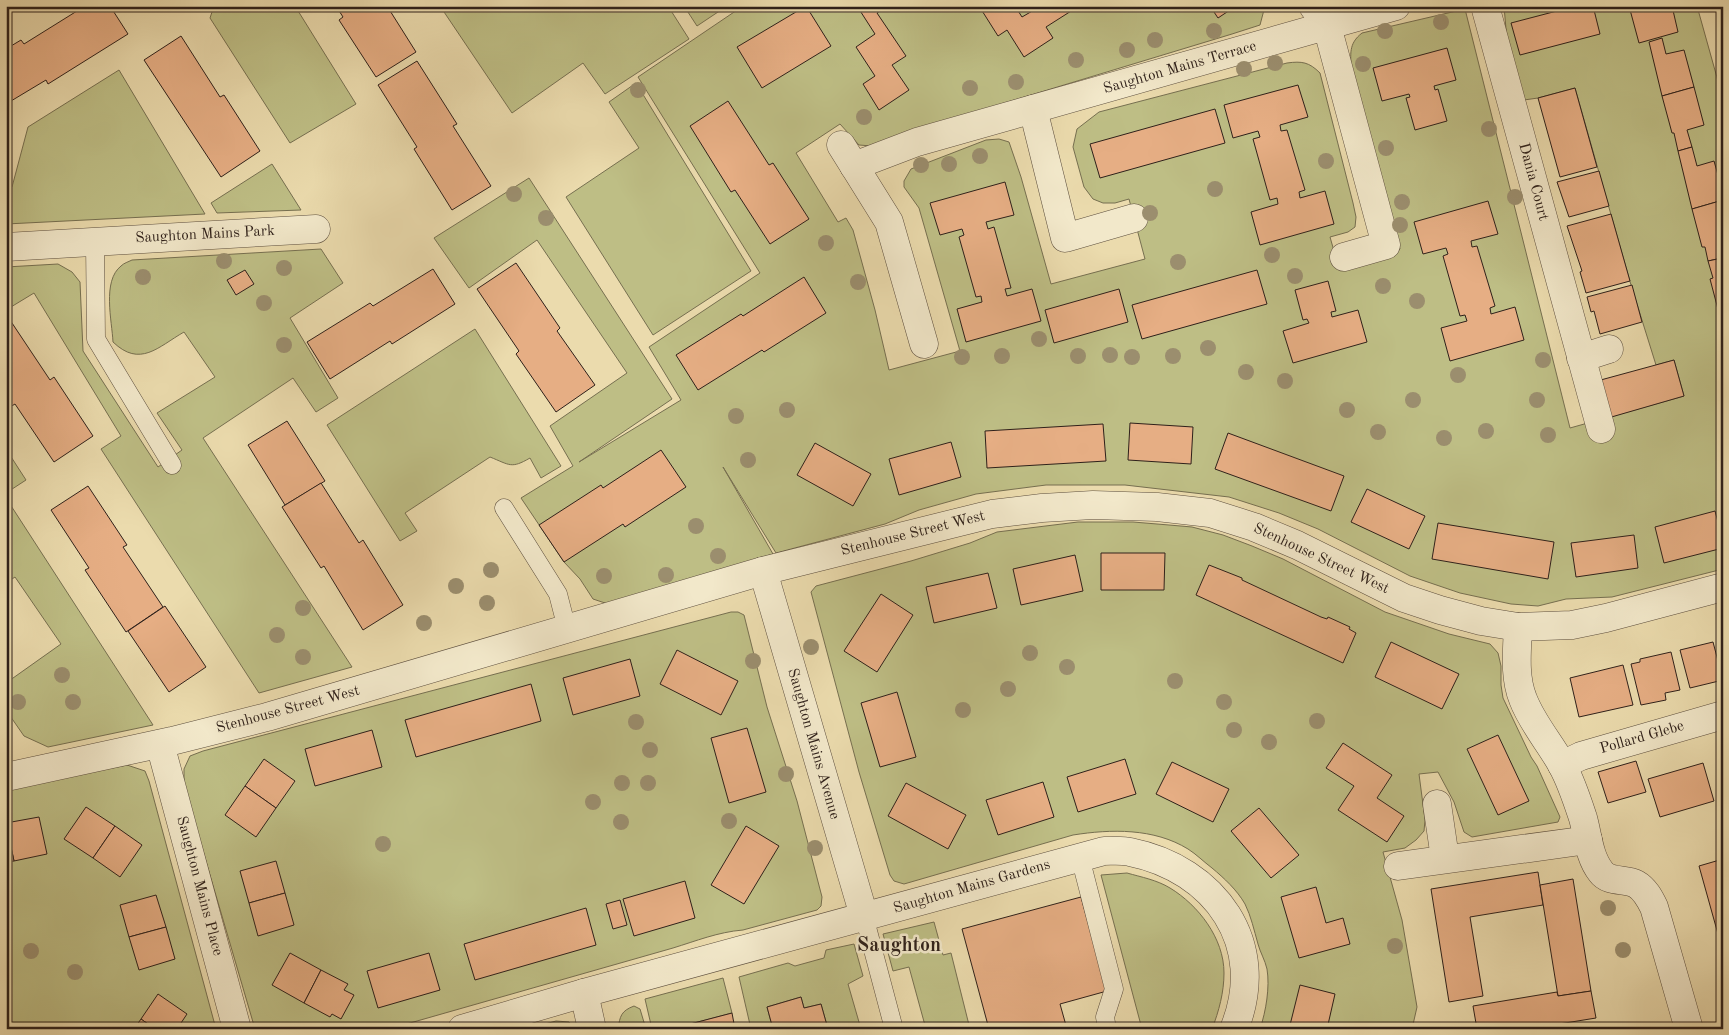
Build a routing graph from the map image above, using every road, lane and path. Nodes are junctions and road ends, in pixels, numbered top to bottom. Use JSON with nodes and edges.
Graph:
{"nodes":[{"id":1,"x":1396,"y":6,"type":"edge"},
{"id":2,"x":1485,"y":6,"type":"edge"},
{"id":3,"x":1320,"y":16,"type":"edge"},
{"id":4,"x":1033,"y":109,"type":"junction"},
{"id":5,"x":1134,"y":218,"type":"dead end"},
{"id":6,"x":316,"y":229,"type":"dead end"},
{"id":7,"x":95,"y":242,"type":"junction"},
{"id":8,"x":6,"y":247,"type":"edge"},
{"id":9,"x":1344,"y":257,"type":"dead end"},
{"id":10,"x":924,"y":344,"type":"dead end"},
{"id":11,"x":1609,"y":349,"type":"dead end"},
{"id":12,"x":1581,"y":358,"type":"junction"},
{"id":13,"x":1600,"y":428,"type":"dead end"},
{"id":14,"x":172,"y":464,"type":"dead end"},
{"id":15,"x":504,"y":508,"type":"dead end"},
{"id":16,"x":763,"y":571,"type":"junction"},
{"id":17,"x":1723,"y":587,"type":"edge"},
{"id":18,"x":1518,"y":627,"type":"junction"},
{"id":19,"x":567,"y":629,"type":"junction"},
{"id":20,"x":1723,"y":715,"type":"edge"},
{"id":21,"x":160,"y":744,"type":"junction"},
{"id":22,"x":1562,"y":765,"type":"junction"},
{"id":23,"x":6,"y":777,"type":"edge"},
{"id":24,"x":1437,"y":804,"type":"dead end"},
{"id":25,"x":1588,"y":840,"type":"junction"},
{"id":26,"x":1080,"y":857,"type":"junction"},
{"id":27,"x":1445,"y":858,"type":"junction"},
{"id":28,"x":1398,"y":866,"type":"dead end"},
{"id":29,"x":864,"y":916,"type":"junction"},
{"id":30,"x":584,"y":993,"type":"junction"},
{"id":31,"x":237,"y":1029,"type":"edge"},
{"id":32,"x":462,"y":1029,"type":"edge"},
{"id":33,"x":592,"y":1029,"type":"edge"},
{"id":34,"x":894,"y":1029,"type":"edge"},
{"id":35,"x":1107,"y":1029,"type":"edge"},
{"id":36,"x":1234,"y":1029,"type":"edge"},
{"id":37,"x":1689,"y":1029,"type":"edge"}],
"edges":[{"from":1,"to":3,"type":"street","name":"Saughton Mains Terrace"},
{"from":2,"to":12,"type":"street","name":"Dania Court"},
{"from":3,"to":4,"type":"street","name":"Saughton Mains Terrace"},
{"from":3,"to":9,"type":"street"},
{"from":4,"to":5,"type":"street"},
{"from":4,"to":10,"type":"street","name":"Saughton Mains Terrace"},
{"from":6,"to":7,"type":"street","name":"Saughton Mains Park"},
{"from":7,"to":8,"type":"street","name":"Saughton Mains Park"},
{"from":7,"to":14,"type":"lane"},
{"from":11,"to":12,"type":"street"},
{"from":12,"to":13,"type":"street","name":"Dania Court"},
{"from":15,"to":19,"type":"lane"},
{"from":16,"to":18,"type":"street","name":"Stenhouse Street West"},
{"from":16,"to":19,"type":"street","name":"Stenhouse Street West"},
{"from":16,"to":29,"type":"street","name":"Saughton Mains Avenue"},
{"from":17,"to":18,"type":"street","name":"Stenhouse Street West"},
{"from":18,"to":22,"type":"street"},
{"from":19,"to":21,"type":"street","name":"Stenhouse Street West"},
{"from":20,"to":22,"type":"street","name":"Pollard Glebe"},
{"from":21,"to":23,"type":"street","name":"Stenhouse Street West"},
{"from":21,"to":31,"type":"street","name":"Saughton Mains Place"},
{"from":22,"to":25,"type":"street"},
{"from":24,"to":27,"type":"street"},
{"from":25,"to":27,"type":"street"},
{"from":25,"to":37,"type":"street"},
{"from":26,"to":29,"type":"street","name":"Saughton Mains Gardens"},
{"from":26,"to":35,"type":"lane"},
{"from":26,"to":36,"type":"street","name":"Saughton Mains Gardens"},
{"from":27,"to":28,"type":"street"},
{"from":29,"to":30,"type":"street","name":"Saughton Mains Gardens"},
{"from":29,"to":34,"type":"lane"},
{"from":30,"to":32,"type":"street","name":"Saughton Mains Gardens"},
{"from":30,"to":33,"type":"street"}]}
